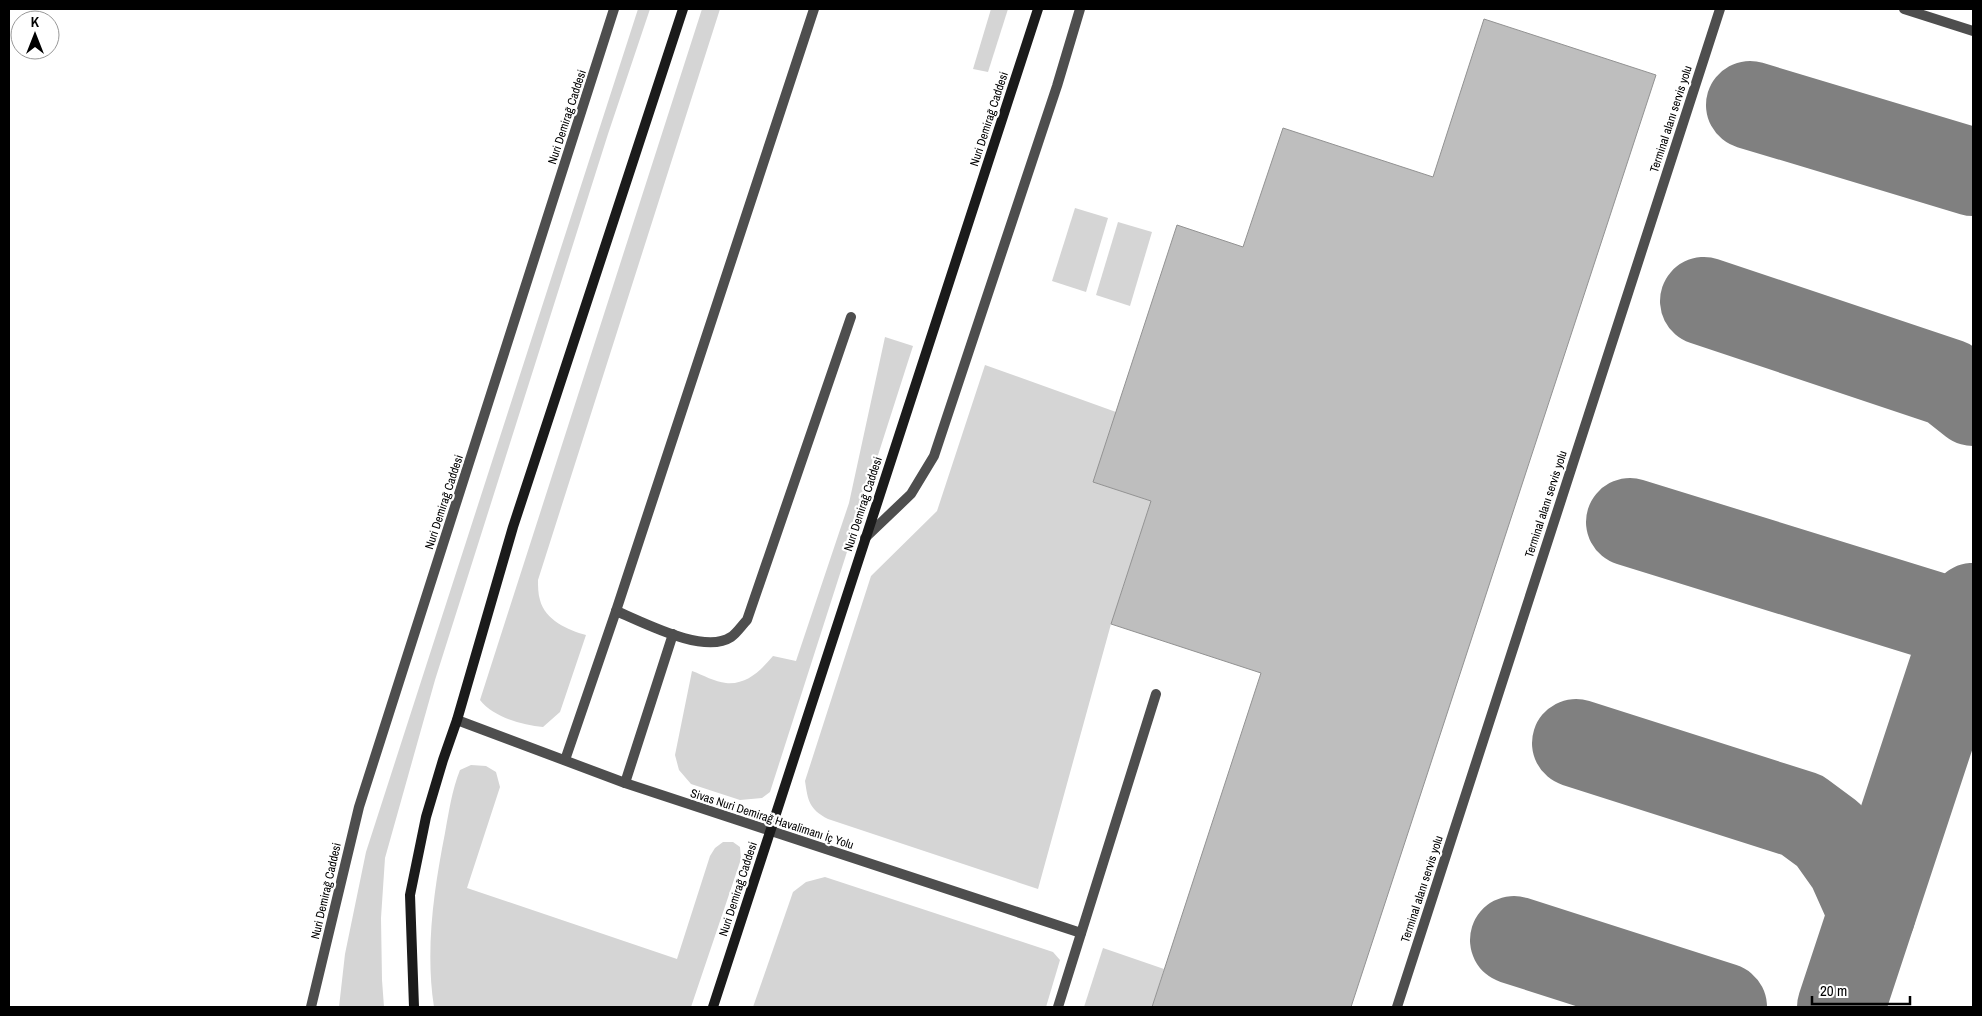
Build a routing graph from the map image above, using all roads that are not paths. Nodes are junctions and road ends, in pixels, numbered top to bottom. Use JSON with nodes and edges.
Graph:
{"nodes":[{"id":1,"x":614,"y":9,"type":"edge"},
{"id":2,"x":683,"y":9,"type":"edge"},
{"id":3,"x":814,"y":9,"type":"edge"},
{"id":4,"x":1038,"y":9,"type":"edge"},
{"id":5,"x":1080,"y":9,"type":"edge"},
{"id":6,"x":1720,"y":9,"type":"edge"},
{"id":7,"x":1904,"y":9,"type":"edge"},
{"id":8,"x":1973,"y":31,"type":"edge"},
{"id":9,"x":850,"y":317,"type":"dead end"},
{"id":10,"x":864,"y":538,"type":"junction"},
{"id":11,"x":616,"y":612,"type":"junction"},
{"id":12,"x":674,"y":634,"type":"junction"},
{"id":13,"x":1156,"y":694,"type":"dead end"},
{"id":14,"x":457,"y":720,"type":"junction"},
{"id":15,"x":565,"y":760,"type":"junction"},
{"id":16,"x":625,"y":783,"type":"junction"},
{"id":17,"x":769,"y":831,"type":"junction"},
{"id":18,"x":1081,"y":933,"type":"junction"},
{"id":19,"x":311,"y":1007,"type":"edge"},
{"id":20,"x":414,"y":1007,"type":"edge"},
{"id":21,"x":713,"y":1007,"type":"edge"},
{"id":22,"x":1058,"y":1007,"type":"edge"},
{"id":23,"x":1397,"y":1007,"type":"edge"}],
"edges":[{"from":1,"to":19,"type":"lane","name":"Nuri Demirağ Caddesi"},
{"from":2,"to":14,"type":"main road"},
{"from":3,"to":11,"type":"lane"},
{"from":4,"to":10,"type":"main road","name":"Nuri Demirağ Caddesi"},
{"from":5,"to":10,"type":"lane"},
{"from":6,"to":23,"type":"lane","name":"Terminal alanı servis yolu"},
{"from":7,"to":8,"type":"lane"},
{"from":9,"to":12,"type":"lane"},
{"from":10,"to":17,"type":"main road","name":"Nuri Demirağ Caddesi"},
{"from":11,"to":12,"type":"lane"},
{"from":11,"to":15,"type":"lane"},
{"from":12,"to":16,"type":"lane"},
{"from":13,"to":18,"type":"lane"},
{"from":14,"to":15,"type":"lane","name":"Sivas Nuri Demirağ Havalimanı İç Yolu"},
{"from":14,"to":20,"type":"main road"},
{"from":15,"to":16,"type":"lane","name":"Sivas Nuri Demirağ Havalimanı İç Yolu"},
{"from":16,"to":17,"type":"lane","name":"Sivas Nuri Demirağ Havalimanı İç Yolu"},
{"from":17,"to":18,"type":"lane","name":"Sivas Nuri Demirağ Havalimanı İç Yolu"},
{"from":17,"to":21,"type":"main road","name":"Nuri Demirağ Caddesi"},
{"from":18,"to":22,"type":"lane"}]}
